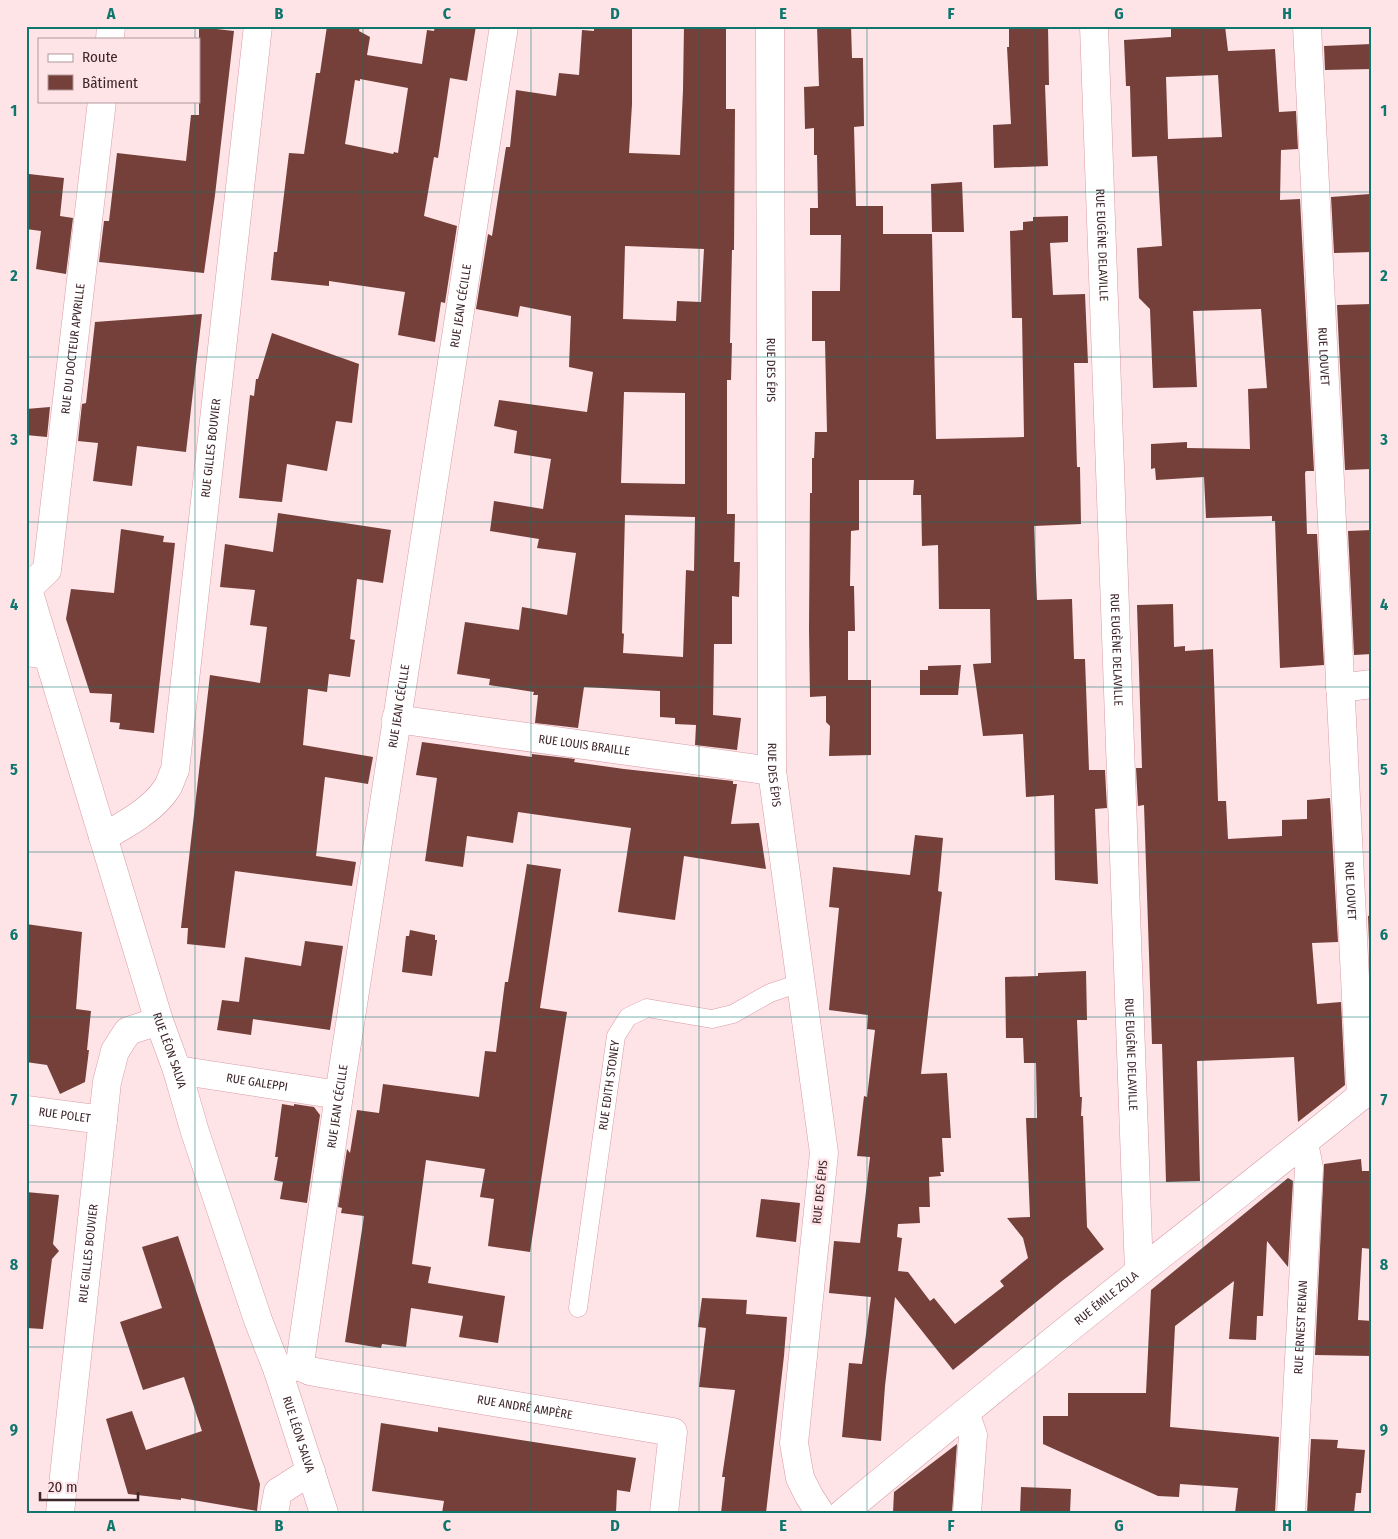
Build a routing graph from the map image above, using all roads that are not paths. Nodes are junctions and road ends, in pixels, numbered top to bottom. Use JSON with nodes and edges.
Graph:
{"nodes":[{"id":1,"x":258,"y":26,"type":"edge"},
{"id":2,"x":504,"y":26,"type":"edge"},
{"id":3,"x":770,"y":26,"type":"edge"},
{"id":4,"x":1094,"y":26,"type":"edge"},
{"id":5,"x":1307,"y":26,"type":"edge"},
{"id":6,"x":102,"y":102,"type":"edge"},
{"id":7,"x":27,"y":585,"type":"edge"},
{"id":8,"x":37,"y":654,"type":"edge"},
{"id":9,"x":1372,"y":684,"type":"edge"},
{"id":10,"x":1340,"y":688,"type":"junction"},
{"id":11,"x":396,"y":719,"type":"junction"},
{"id":12,"x":772,"y":771,"type":"junction"},
{"id":13,"x":103,"y":837,"type":"junction"},
{"id":14,"x":800,"y":983,"type":"junction"},
{"id":15,"x":159,"y":1021,"type":"junction"},
{"id":16,"x":176,"y":1070,"type":"junction"},
{"id":17,"x":1366,"y":1091,"type":"edge"},
{"id":18,"x":338,"y":1095,"type":"junction"},
{"id":19,"x":26,"y":1110,"type":"edge"},
{"id":20,"x":103,"y":1120,"type":"junction"},
{"id":21,"x":1304,"y":1143,"type":"junction"},
{"id":22,"x":1139,"y":1272,"type":"junction"},
{"id":23,"x":578,"y":1308,"type":"dead end"},
{"id":24,"x":288,"y":1368,"type":"junction"},
{"id":25,"x":965,"y":1412,"type":"junction"},
{"id":26,"x":311,"y":1471,"type":"junction"},
{"id":27,"x":60,"y":1513,"type":"edge"},
{"id":28,"x":274,"y":1513,"type":"edge"},
{"id":29,"x":324,"y":1513,"type":"edge"},
{"id":30,"x":664,"y":1513,"type":"edge"},
{"id":31,"x":820,"y":1513,"type":"edge"},
{"id":32,"x":843,"y":1513,"type":"edge"},
{"id":33,"x":967,"y":1513,"type":"edge"},
{"id":34,"x":1291,"y":1513,"type":"edge"}],
"edges":[{"from":1,"to":13,"type":"street","name":"RUE GILLES BOUVIER"},
{"from":2,"to":11,"type":"street","name":"RUE JEAN CÉCILLE"},
{"from":3,"to":12,"type":"street","name":"RUE DES ÉPIS"},
{"from":4,"to":22,"type":"street","name":"RUE EUGÈNE DELAVILLE"},
{"from":5,"to":10,"type":"street","name":"RUE LOUVET"},
{"from":6,"to":7,"type":"street","name":"RUE DU DOCTEUR APVRILLE"},
{"from":7,"to":8,"type":"street","name":"RUE LÉON SALVA"},
{"from":8,"to":13,"type":"street","name":"RUE LÉON SALVA"},
{"from":9,"to":10,"type":"street"},
{"from":10,"to":17,"type":"street","name":"RUE LOUVET"},
{"from":11,"to":12,"type":"street","name":"RUE LOUIS BRAILLE"},
{"from":11,"to":18,"type":"street","name":"RUE JEAN CÉCILLE"},
{"from":12,"to":14,"type":"street","name":"RUE DES ÉPIS"},
{"from":13,"to":15,"type":"street","name":"RUE LÉON SALVA"},
{"from":14,"to":23,"type":"lane","name":"RUE EDITH STONEY"},
{"from":14,"to":31,"type":"street","name":"RUE DES ÉPIS"},
{"from":15,"to":16,"type":"street","name":"RUE LÉON SALVA"},
{"from":15,"to":20,"type":"street","name":"RUE GILLES BOUVIER"},
{"from":16,"to":18,"type":"street","name":"RUE GALEPPI"},
{"from":16,"to":24,"type":"street","name":"RUE LÉON SALVA"},
{"from":17,"to":21,"type":"street","name":"RUE ÉMILE ZOLA"},
{"from":18,"to":24,"type":"street","name":"RUE JEAN CÉCILLE"},
{"from":19,"to":20,"type":"street","name":"RUE POLET"},
{"from":20,"to":27,"type":"street","name":"RUE GILLES BOUVIER"},
{"from":21,"to":22,"type":"street","name":"RUE ÉMILE ZOLA"},
{"from":21,"to":34,"type":"street","name":"RUE ERNEST RENAN"},
{"from":22,"to":25,"type":"street","name":"RUE ÉMILE ZOLA"},
{"from":24,"to":26,"type":"street","name":"RUE LÉON SALVA"},
{"from":24,"to":30,"type":"street","name":"RUE ANDRÉ AMPÈRE"},
{"from":25,"to":32,"type":"street","name":"RUE ÉMILE ZOLA"},
{"from":25,"to":33,"type":"street"},
{"from":26,"to":28,"type":"street"},
{"from":26,"to":29,"type":"street","name":"RUE LÉON SALVA"}]}
